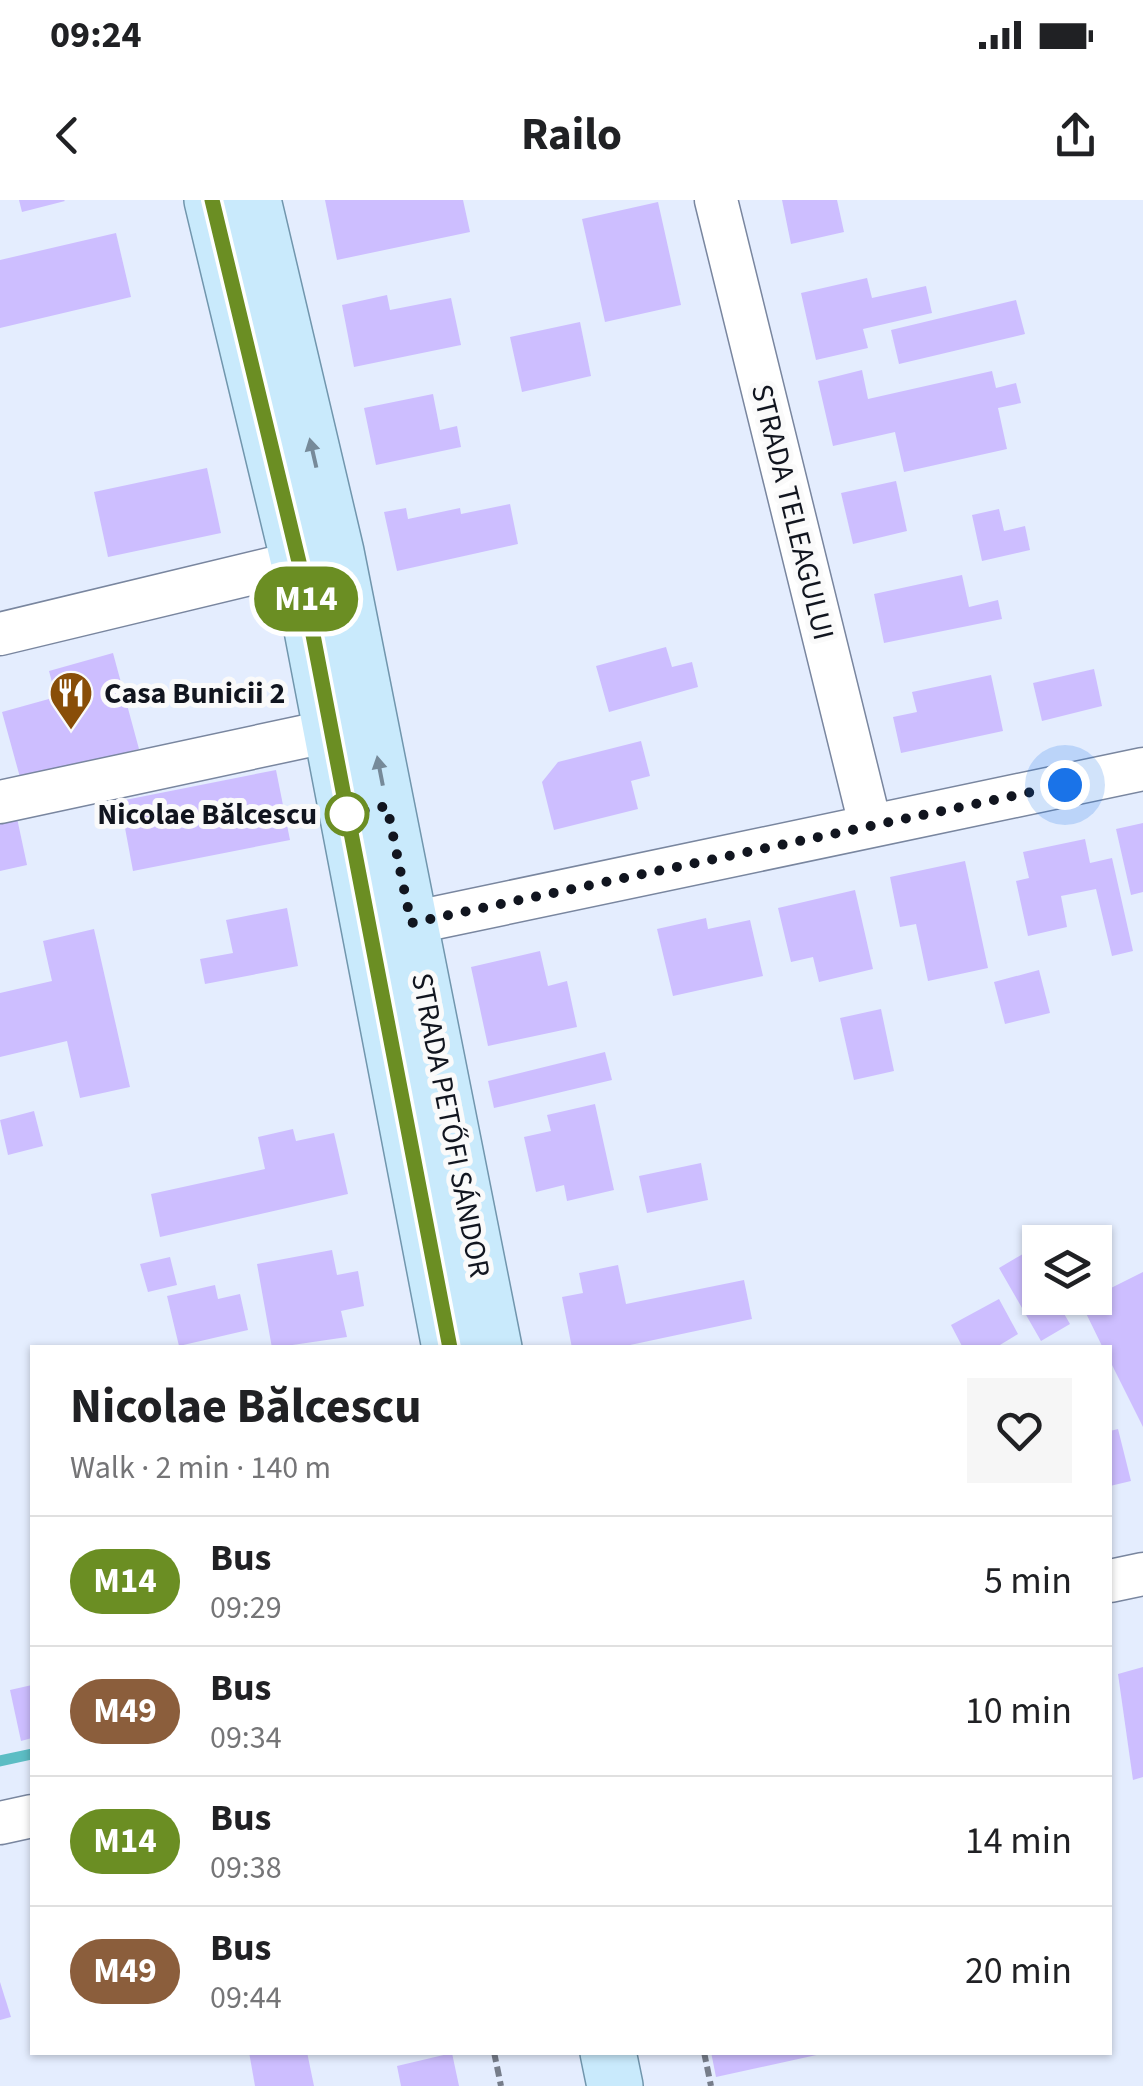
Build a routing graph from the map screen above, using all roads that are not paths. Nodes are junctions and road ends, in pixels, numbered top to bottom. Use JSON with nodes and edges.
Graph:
{"nodes":[{"id":1,"x":212,"y":200,"type":"edge"},
{"id":2,"x":252,"y":200,"type":"edge"},
{"id":3,"x":716,"y":200,"type":"edge"},
{"id":4,"x":299,"y":562,"type":"junction"},
{"id":5,"x":0,"y":634,"type":"edge"},
{"id":6,"x":330,"y":731,"type":"junction"},
{"id":7,"x":1143,"y":769,"type":"edge"},
{"id":8,"x":0,"y":802,"type":"edge"},
{"id":9,"x":870,"y":824,"type":"junction"},
{"id":10,"x":411,"y":923,"type":"junction"},
{"id":11,"x":449,"y":1345,"type":"edge"},
{"id":12,"x":493,"y":1345,"type":"edge"},
{"id":13,"x":1143,"y":1574,"type":"edge"},
{"id":14,"x":1112,"y":1581,"type":"edge"},
{"id":15,"x":30,"y":1816,"type":"edge"},
{"id":16,"x":0,"y":1823,"type":"edge"},
{"id":17,"x":609,"y":2055,"type":"edge"},
{"id":18,"x":615,"y":2086,"type":"edge"}],
"edges":[{"from":1,"to":4,"type":"main road","name":"STRADA PETŐFI SÁNDOR"},
{"from":10,"to":2,"type":"main road","name":"STRADA PETŐFI SÁNDOR","one_way":true},
{"from":3,"to":9,"type":"street","name":"STRADA TELEAGULUI"},
{"from":4,"to":5,"type":"street"},
{"from":4,"to":6,"type":"main road","name":"STRADA PETŐFI SÁNDOR"},
{"from":6,"to":8,"type":"street"},
{"from":6,"to":11,"type":"main road","name":"STRADA PETŐFI SÁNDOR"},
{"from":7,"to":9,"type":"street"},
{"from":9,"to":10,"type":"street"},
{"from":10,"to":12,"type":"main road","name":"STRADA PETŐFI SÁNDOR"},
{"from":13,"to":14,"type":"street"},
{"from":15,"to":16,"type":"street"},
{"from":17,"to":18,"type":"main road"}]}
